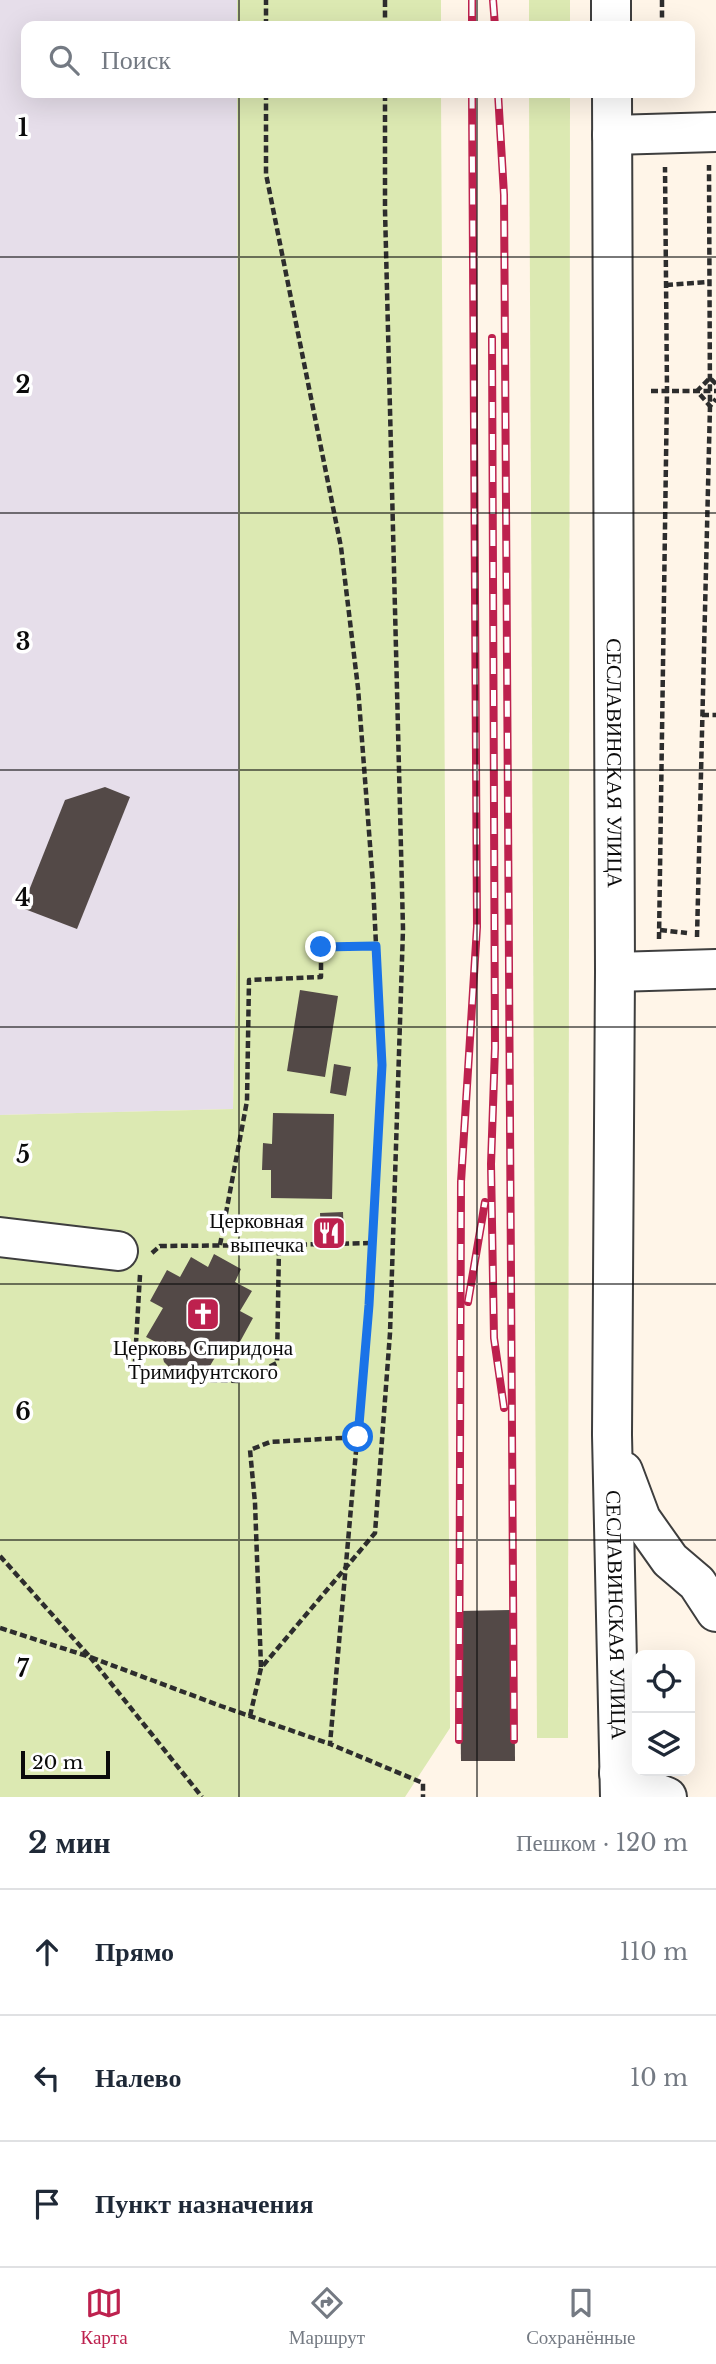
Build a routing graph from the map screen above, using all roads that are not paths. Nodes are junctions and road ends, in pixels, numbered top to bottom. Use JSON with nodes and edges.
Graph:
{"nodes":[{"id":1,"x":611,"y":0,"type":"edge"},
{"id":2,"x":611,"y":21,"type":"edge"},
{"id":3,"x":612,"y":98,"type":"edge"},
{"id":4,"x":712,"y":132,"type":"edge"},
{"id":5,"x":612,"y":135,"type":"junction"},
{"id":6,"x":706,"y":969,"type":"edge"},
{"id":7,"x":615,"y":972,"type":"junction"},
{"id":8,"x":0,"y":1237,"type":"edge"},
{"id":9,"x":136,"y":1256,"type":"road end"},
{"id":10,"x":612,"y":1435,"type":"junction"},
{"id":11,"x":716,"y":1612,"type":"edge"},
{"id":12,"x":619,"y":1785,"type":"edge"},
{"id":13,"x":667,"y":1797,"type":"edge"}],
"edges":[{"from":1,"to":2,"type":"street"},
{"from":3,"to":5,"type":"street","name":"СЕСЛАВИНСКАЯ УЛИЦА"},
{"from":4,"to":5,"type":"street"},
{"from":5,"to":7,"type":"street","name":"СЕСЛАВИНСКАЯ УЛИЦА"},
{"from":6,"to":7,"type":"street"},
{"from":7,"to":10,"type":"street","name":"СЕСЛАВИНСКАЯ УЛИЦА"},
{"from":8,"to":9,"type":"street"},
{"from":10,"to":11,"type":"street","name":"СЕСЛАВИНСКАЯ УЛИЦА"},
{"from":10,"to":12,"type":"street","name":"СЕСЛАВИНСКАЯ УЛИЦА"},
{"from":12,"to":13,"type":"street"}]}
